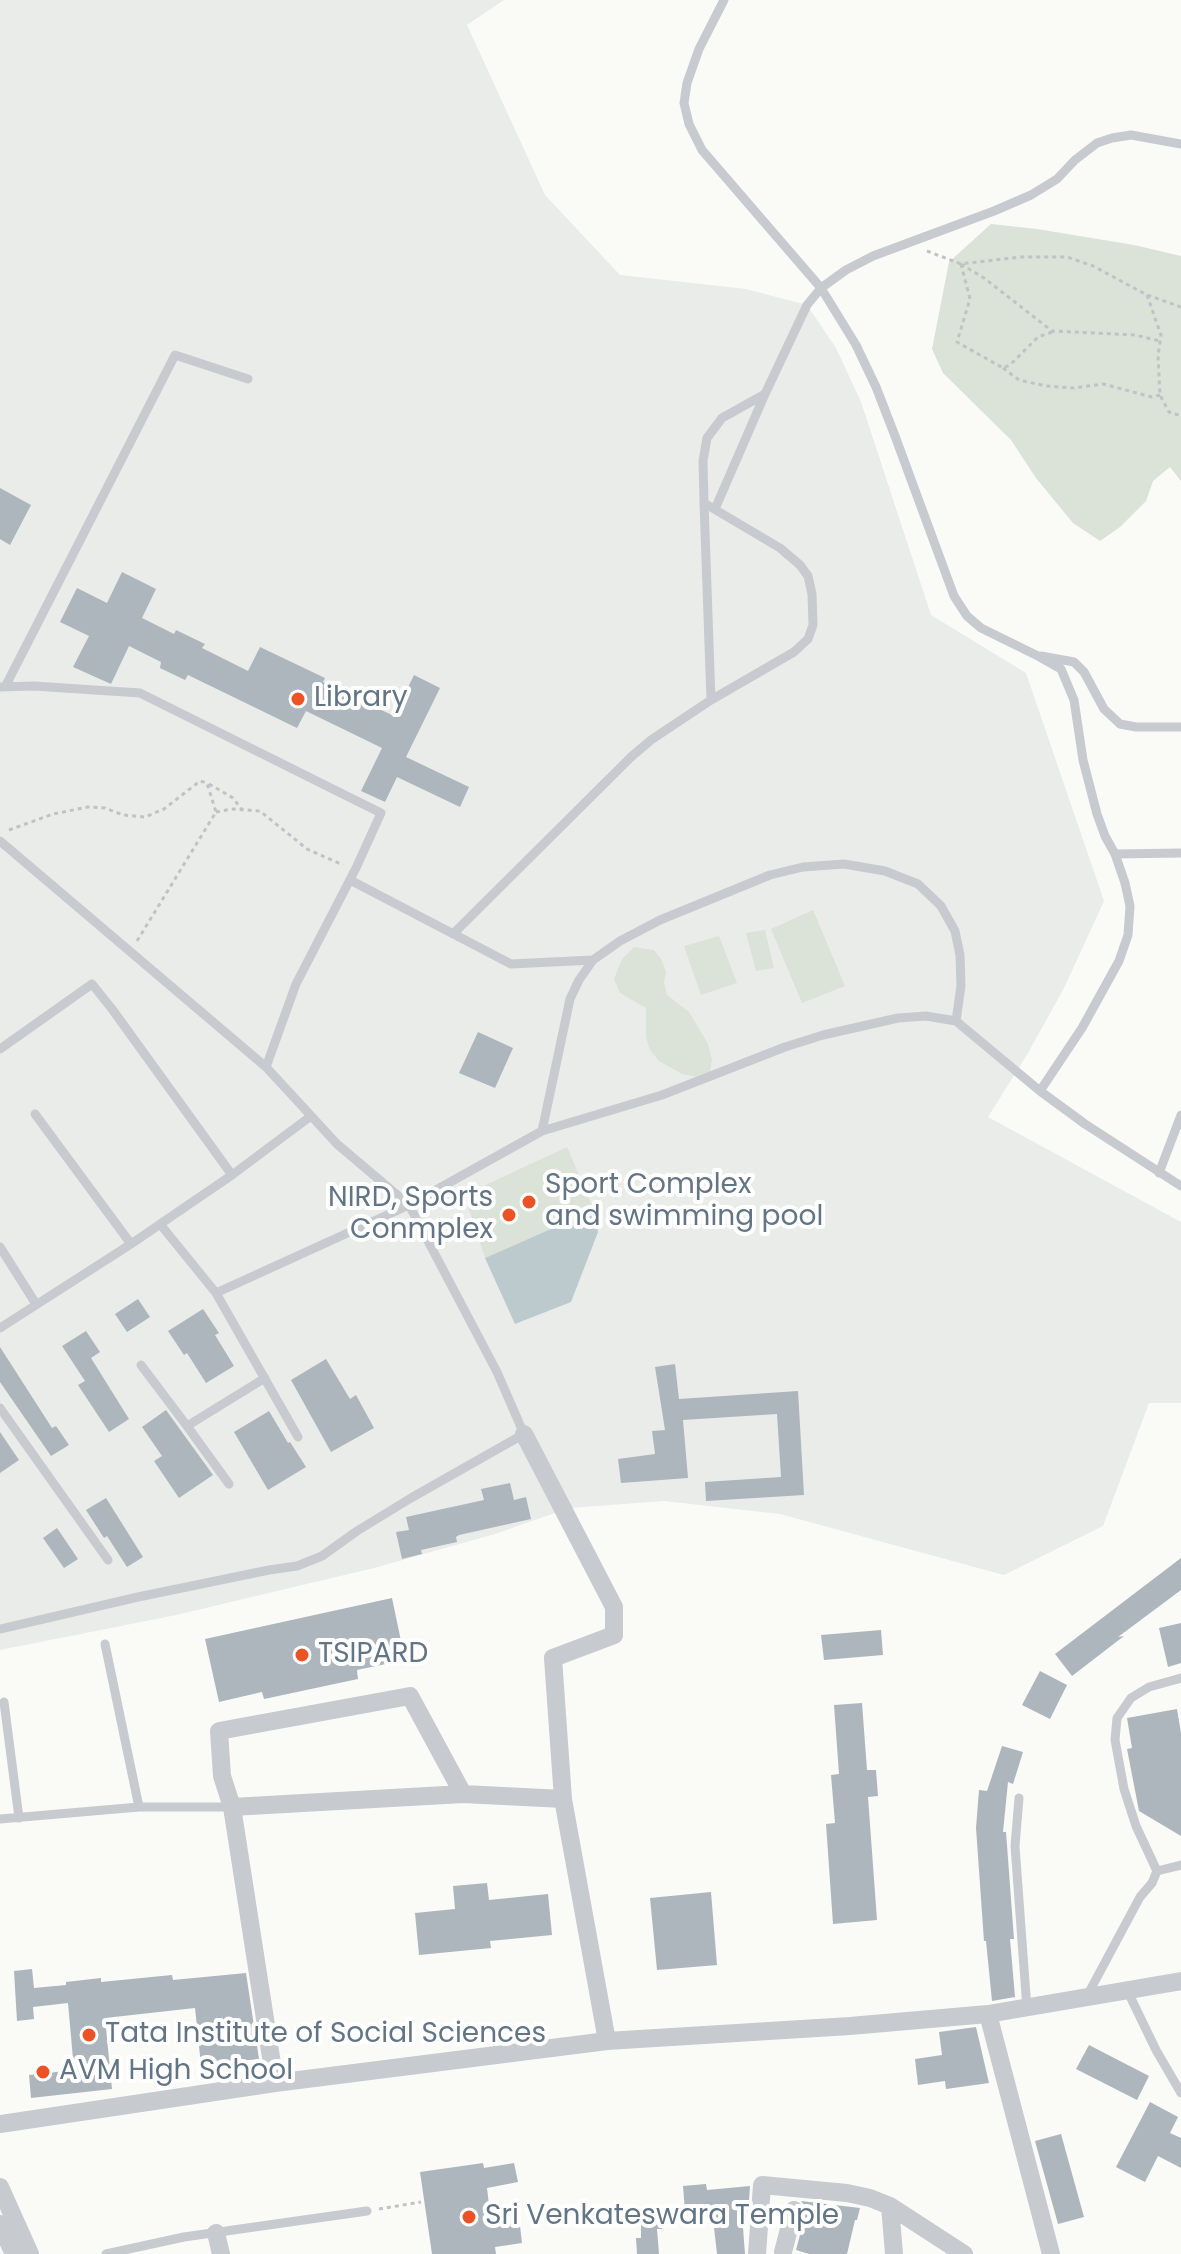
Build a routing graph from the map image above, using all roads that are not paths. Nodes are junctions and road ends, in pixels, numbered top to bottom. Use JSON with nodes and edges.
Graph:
{"nodes":[{"id":1,"x":724,"y":0,"type":"edge"},
{"id":2,"x":1181,"y":144,"type":"edge"},
{"id":3,"x":821,"y":288,"type":"junction"},
{"id":4,"x":248,"y":379,"type":"dead end"},
{"id":5,"x":765,"y":394,"type":"junction"},
{"id":6,"x":704,"y":503,"type":"junction"},
{"id":7,"x":715,"y":509,"type":"junction"},
{"id":8,"x":1038,"y":656,"type":"junction"},
{"id":9,"x":3,"y":687,"type":"edge"},
{"id":10,"x":711,"y":700,"type":"junction"},
{"id":11,"x":1181,"y":727,"type":"edge"},
{"id":12,"x":0,"y":841,"type":"edge"},
{"id":13,"x":1181,"y":853,"type":"edge"},
{"id":14,"x":1115,"y":854,"type":"junction"},
{"id":15,"x":350,"y":880,"type":"junction"},
{"id":16,"x":453,"y":934,"type":"junction"},
{"id":17,"x":593,"y":960,"type":"junction"},
{"id":18,"x":956,"y":1021,"type":"junction"},
{"id":19,"x":0,"y":1049,"type":"edge"},
{"id":20,"x":266,"y":1067,"type":"junction"},
{"id":21,"x":1040,"y":1091,"type":"junction"},
{"id":22,"x":35,"y":1114,"type":"dead end"},
{"id":23,"x":1181,"y":1115,"type":"edge"},
{"id":24,"x":311,"y":1116,"type":"junction"},
{"id":25,"x":542,"y":1131,"type":"junction"},
{"id":26,"x":1159,"y":1173,"type":"junction"},
{"id":27,"x":232,"y":1175,"type":"junction"},
{"id":28,"x":1181,"y":1186,"type":"edge"},
{"id":29,"x":409,"y":1205,"type":"junction"},
{"id":30,"x":160,"y":1224,"type":"junction"},
{"id":31,"x":131,"y":1244,"type":"junction"},
{"id":32,"x":0,"y":1247,"type":"edge"},
{"id":33,"x":216,"y":1293,"type":"junction"},
{"id":34,"x":36,"y":1304,"type":"junction"},
{"id":35,"x":0,"y":1328,"type":"edge"},
{"id":36,"x":141,"y":1365,"type":"dead end"},
{"id":37,"x":265,"y":1378,"type":"junction"},
{"id":38,"x":0,"y":1408,"type":"edge"},
{"id":39,"x":187,"y":1426,"type":"junction"},
{"id":40,"x":524,"y":1434,"type":"junction"},
{"id":41,"x":298,"y":1437,"type":"dead end"},
{"id":42,"x":229,"y":1484,"type":"dead end"},
{"id":43,"x":108,"y":1560,"type":"dead end"},
{"id":44,"x":0,"y":1629,"type":"edge"},
{"id":45,"x":105,"y":1644,"type":"dead end"},
{"id":46,"x":1181,"y":1678,"type":"edge"},
{"id":47,"x":4,"y":1702,"type":"dead end"},
{"id":48,"x":463,"y":1794,"type":"junction"},
{"id":49,"x":1019,"y":1798,"type":"dead end"},
{"id":50,"x":563,"y":1799,"type":"junction"},
{"id":51,"x":139,"y":1807,"type":"junction"},
{"id":52,"x":232,"y":1807,"type":"junction"},
{"id":53,"x":19,"y":1818,"type":"junction"},
{"id":54,"x":0,"y":1819,"type":"edge"},
{"id":55,"x":1181,"y":1865,"type":"edge"},
{"id":56,"x":1157,"y":1871,"type":"junction"},
{"id":57,"x":1181,"y":1981,"type":"edge"},
{"id":58,"x":1127,"y":1990,"type":"junction"},
{"id":59,"x":1086,"y":1998,"type":"junction"},
{"id":60,"x":1027,"y":2009,"type":"junction"},
{"id":61,"x":988,"y":2014,"type":"junction"},
{"id":62,"x":607,"y":2041,"type":"junction"},
{"id":63,"x":275,"y":2083,"type":"junction"},
{"id":64,"x":1181,"y":2093,"type":"edge"},
{"id":65,"x":0,"y":2124,"type":"edge"},
{"id":66,"x":0,"y":2187,"type":"edge"},
{"id":67,"x":890,"y":2206,"type":"junction"},
{"id":68,"x":794,"y":2210,"type":"dead end"},
{"id":69,"x":367,"y":2211,"type":"road end"},
{"id":70,"x":0,"y":2224,"type":"edge"},
{"id":71,"x":216,"y":2233,"type":"junction"},
{"id":72,"x":757,"y":2251,"type":"edge"},
{"id":73,"x":788,"y":2253,"type":"edge"},
{"id":74,"x":14,"y":2254,"type":"edge"},
{"id":75,"x":30,"y":2254,"type":"edge"},
{"id":76,"x":106,"y":2254,"type":"edge"},
{"id":77,"x":221,"y":2254,"type":"edge"},
{"id":78,"x":894,"y":2254,"type":"edge"},
{"id":79,"x":964,"y":2254,"type":"edge"},
{"id":80,"x":1051,"y":2254,"type":"edge"}],
"edges":[{"from":1,"to":3,"type":"lane"},
{"from":2,"to":3,"type":"lane"},
{"from":3,"to":5,"type":"lane"},
{"from":3,"to":8,"type":"lane"},
{"from":4,"to":9,"type":"lane"},
{"from":5,"to":6,"type":"lane"},
{"from":5,"to":7,"type":"lane"},
{"from":6,"to":7,"type":"lane"},
{"from":6,"to":10,"type":"lane"},
{"from":7,"to":10,"type":"lane"},
{"from":8,"to":11,"type":"lane"},
{"from":8,"to":14,"type":"lane"},
{"from":9,"to":15,"type":"lane"},
{"from":10,"to":16,"type":"lane"},
{"from":12,"to":20,"type":"lane"},
{"from":13,"to":14,"type":"lane"},
{"from":14,"to":21,"type":"lane"},
{"from":15,"to":16,"type":"lane"},
{"from":15,"to":20,"type":"lane"},
{"from":16,"to":17,"type":"lane"},
{"from":17,"to":18,"type":"lane"},
{"from":17,"to":25,"type":"lane"},
{"from":18,"to":21,"type":"lane"},
{"from":18,"to":25,"type":"lane"},
{"from":19,"to":27,"type":"lane"},
{"from":20,"to":24,"type":"lane"},
{"from":21,"to":26,"type":"lane"},
{"from":22,"to":31,"type":"lane"},
{"from":23,"to":26,"type":"lane"},
{"from":24,"to":27,"type":"lane"},
{"from":24,"to":29,"type":"lane"},
{"from":25,"to":29,"type":"lane"},
{"from":26,"to":28,"type":"lane"},
{"from":27,"to":30,"type":"lane"},
{"from":29,"to":33,"type":"lane"},
{"from":29,"to":40,"type":"lane"},
{"from":30,"to":31,"type":"lane"},
{"from":30,"to":33,"type":"lane"},
{"from":31,"to":34,"type":"lane"},
{"from":32,"to":34,"type":"lane"},
{"from":33,"to":37,"type":"lane"},
{"from":34,"to":35,"type":"lane"},
{"from":36,"to":39,"type":"lane"},
{"from":37,"to":39,"type":"lane"},
{"from":37,"to":41,"type":"lane"},
{"from":38,"to":43,"type":"lane"},
{"from":39,"to":42,"type":"lane"},
{"from":40,"to":44,"type":"lane"},
{"from":40,"to":50,"type":"street"},
{"from":45,"to":51,"type":"lane"},
{"from":46,"to":56,"type":"lane"},
{"from":47,"to":53,"type":"lane"},
{"from":48,"to":50,"type":"street"},
{"from":48,"to":52,"type":"street"},
{"from":48,"to":52,"type":"street"},
{"from":49,"to":60,"type":"lane"},
{"from":50,"to":62,"type":"street"},
{"from":51,"to":52,"type":"lane"},
{"from":51,"to":53,"type":"lane"},
{"from":52,"to":63,"type":"street"},
{"from":53,"to":54,"type":"lane"},
{"from":55,"to":56,"type":"lane"},
{"from":56,"to":59,"type":"lane"},
{"from":57,"to":58,"type":"street"},
{"from":58,"to":59,"type":"street"},
{"from":58,"to":64,"type":"lane"},
{"from":59,"to":60,"type":"street"},
{"from":60,"to":61,"type":"street"},
{"from":61,"to":62,"type":"street"},
{"from":61,"to":80,"type":"street"},
{"from":62,"to":63,"type":"street"},
{"from":63,"to":65,"type":"street"},
{"from":66,"to":75,"type":"street"},
{"from":67,"to":72,"type":"street"},
{"from":67,"to":78,"type":"street"},
{"from":67,"to":79,"type":"street"},
{"from":68,"to":73,"type":"street"},
{"from":69,"to":71,"type":"lane"},
{"from":70,"to":74,"type":"street"},
{"from":71,"to":76,"type":"lane"},
{"from":71,"to":77,"type":"street"},
{"from":72,"to":73,"type":"street"}]}
